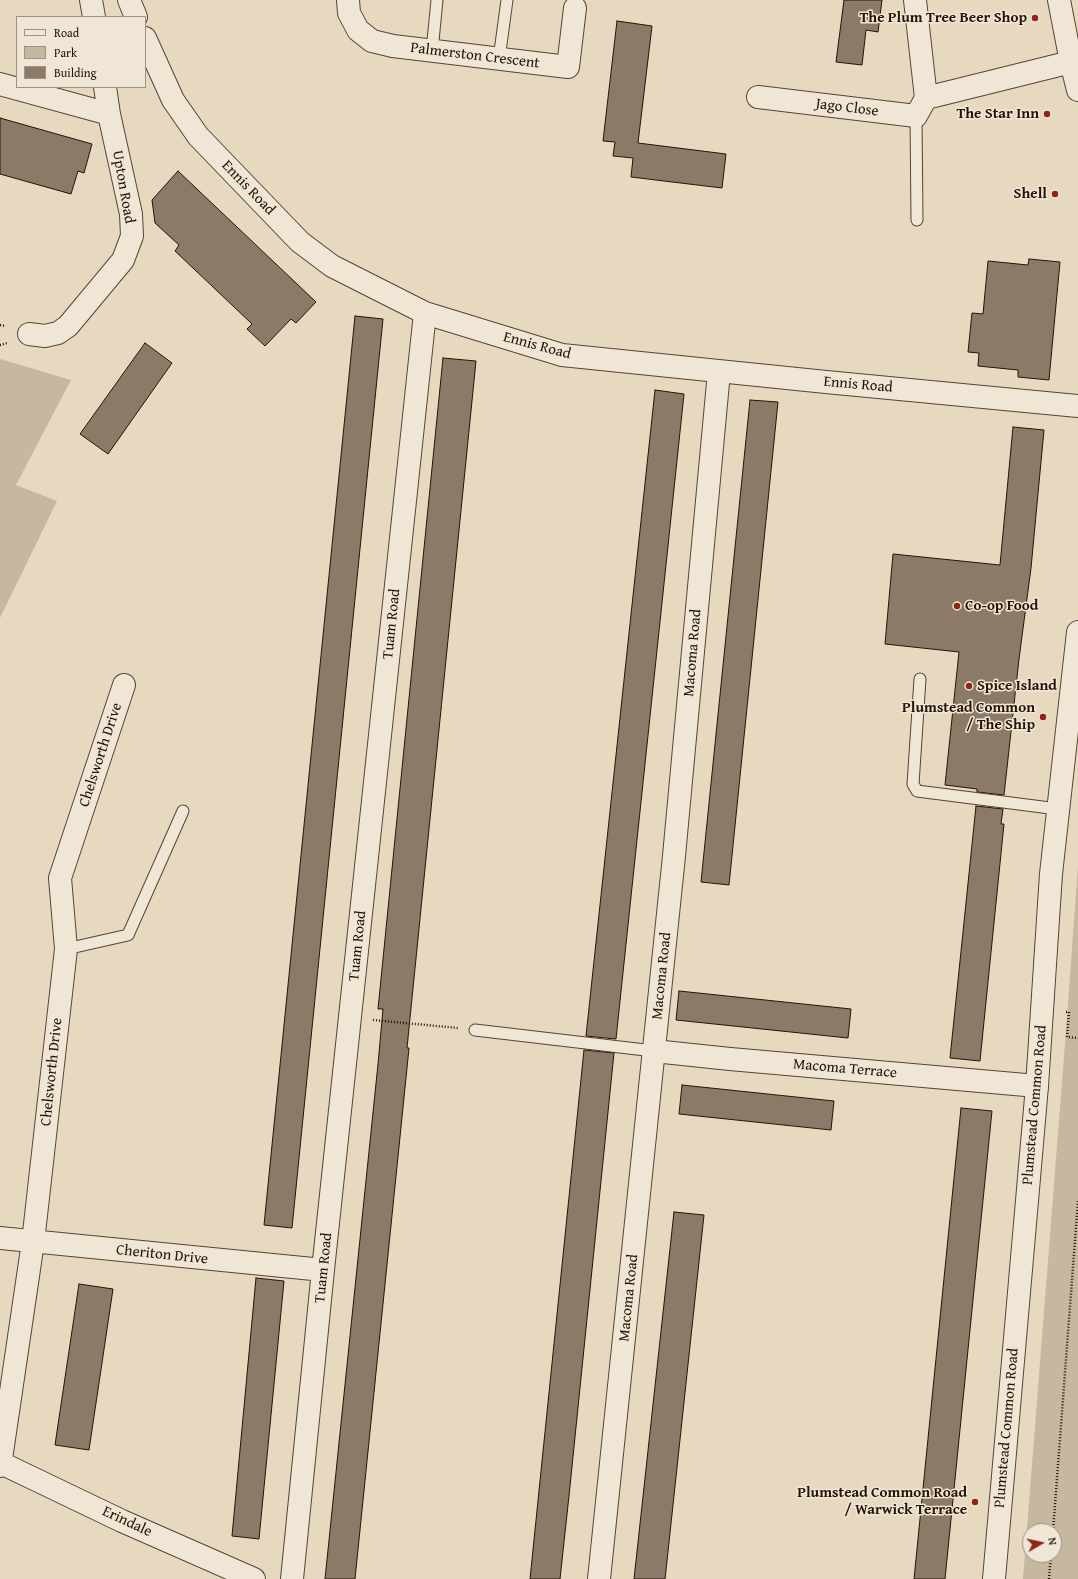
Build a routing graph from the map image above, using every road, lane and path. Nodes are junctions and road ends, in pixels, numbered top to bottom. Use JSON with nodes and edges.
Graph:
{"nodes":[{"id":1,"x":91,"y":0,"type":"edge"},
{"id":2,"x":129,"y":0,"type":"edge"},
{"id":3,"x":348,"y":0,"type":"edge"},
{"id":4,"x":437,"y":0,"type":"edge"},
{"id":5,"x":507,"y":0,"type":"edge"},
{"id":6,"x":915,"y":0,"type":"edge"},
{"id":7,"x":1059,"y":0,"type":"edge"},
{"id":8,"x":575,"y":8,"type":"dead end"},
{"id":9,"x":94,"y":16,"type":"edge"},
{"id":10,"x":136,"y":16,"type":"edge"},
{"id":11,"x":146,"y":40,"type":"edge"},
{"id":12,"x":432,"y":51,"type":"junction"},
{"id":13,"x":499,"y":59,"type":"junction"},
{"id":14,"x":1071,"y":62,"type":"junction"},
{"id":15,"x":0,"y":84,"type":"edge"},
{"id":16,"x":105,"y":88,"type":"edge"},
{"id":17,"x":1078,"y":90,"type":"edge"},
{"id":18,"x":758,"y":97,"type":"dead end"},
{"id":19,"x":921,"y":107,"type":"junction"},
{"id":20,"x":109,"y":114,"type":"junction"},
{"id":21,"x":917,"y":220,"type":"dead end"},
{"id":22,"x":425,"y":313,"type":"junction"},
{"id":23,"x":29,"y":334,"type":"dead end"},
{"id":24,"x":719,"y":372,"type":"junction"},
{"id":25,"x":1078,"y":406,"type":"edge"},
{"id":26,"x":1078,"y":632,"type":"edge"},
{"id":27,"x":920,"y":679,"type":"dead end"},
{"id":28,"x":124,"y":685,"type":"dead end"},
{"id":29,"x":1058,"y":809,"type":"junction"},
{"id":30,"x":183,"y":812,"type":"dead end"},
{"id":31,"x":66,"y":949,"type":"junction"},
{"id":32,"x":1064,"y":1012,"type":"dead end"},
{"id":33,"x":351,"y":1018,"type":"junction"},
{"id":34,"x":475,"y":1030,"type":"joint"},
{"id":35,"x":1078,"y":1038,"type":"edge"},
{"id":36,"x":654,"y":1051,"type":"junction"},
{"id":37,"x":1037,"y":1086,"type":"junction"},
{"id":38,"x":1078,"y":1201,"type":"edge"},
{"id":39,"x":0,"y":1238,"type":"edge"},
{"id":40,"x":33,"y":1242,"type":"junction"},
{"id":41,"x":323,"y":1270,"type":"junction"},
{"id":42,"x":0,"y":1464,"type":"edge"},
{"id":43,"x":1054,"y":1523,"type":"edge"},
{"id":44,"x":1050,"y":1563,"type":"edge"},
{"id":45,"x":254,"y":1579,"type":"edge"},
{"id":46,"x":292,"y":1579,"type":"edge"},
{"id":47,"x":599,"y":1579,"type":"edge"},
{"id":48,"x":994,"y":1579,"type":"edge"},
{"id":49,"x":1049,"y":1579,"type":"edge"}],
"edges":[{"from":1,"to":9,"type":"street"},
{"from":2,"to":10,"type":"street"},
{"from":3,"to":12,"type":"street","name":"Palmerston Crescent"},
{"from":4,"to":12,"type":"lane"},
{"from":5,"to":13,"type":"lane"},
{"from":6,"to":19,"type":"street"},
{"from":7,"to":14,"type":"street"},
{"from":8,"to":13,"type":"street","name":"Palmerston Crescent"},
{"from":11,"to":22,"type":"street","name":"Ennis Road"},
{"from":12,"to":13,"type":"street","name":"Palmerston Crescent"},
{"from":14,"to":17,"type":"street"},
{"from":14,"to":19,"type":"street","name":"Jago Close"},
{"from":15,"to":20,"type":"street"},
{"from":16,"to":20,"type":"street","name":"Upton Road"},
{"from":18,"to":19,"type":"street","name":"Jago Close"},
{"from":19,"to":21,"type":"lane"},
{"from":20,"to":23,"type":"street","name":"Upton Road"},
{"from":22,"to":24,"type":"street","name":"Ennis Road"},
{"from":22,"to":33,"type":"street","name":"Tuam Road"},
{"from":24,"to":25,"type":"street","name":"Ennis Road"},
{"from":24,"to":36,"type":"street","name":"Macoma Road"},
{"from":26,"to":29,"type":"street","name":"Plumstead Common Road"},
{"from":27,"to":29,"type":"lane"},
{"from":28,"to":31,"type":"street","name":"Chelsworth Drive"},
{"from":29,"to":37,"type":"street","name":"Plumstead Common Road"},
{"from":30,"to":31,"type":"lane"},
{"from":31,"to":40,"type":"street","name":"Chelsworth Drive"},
{"from":32,"to":35,"type":"path"},
{"from":33,"to":34,"type":"path"},
{"from":33,"to":41,"type":"street","name":"Tuam Road"},
{"from":34,"to":36,"type":"lane"},
{"from":36,"to":37,"type":"street","name":"Macoma Terrace"},
{"from":36,"to":47,"type":"street","name":"Macoma Road"},
{"from":37,"to":48,"type":"street","name":"Plumstead Common Road"},
{"from":38,"to":43,"type":"path"},
{"from":39,"to":40,"type":"street","name":"Cheriton Drive"},
{"from":40,"to":41,"type":"street","name":"Cheriton Drive"},
{"from":40,"to":42,"type":"street","name":"Chelsworth Drive"},
{"from":41,"to":46,"type":"street","name":"Tuam Road"},
{"from":42,"to":45,"type":"street","name":"Erindale"},
{"from":44,"to":49,"type":"path"}]}
